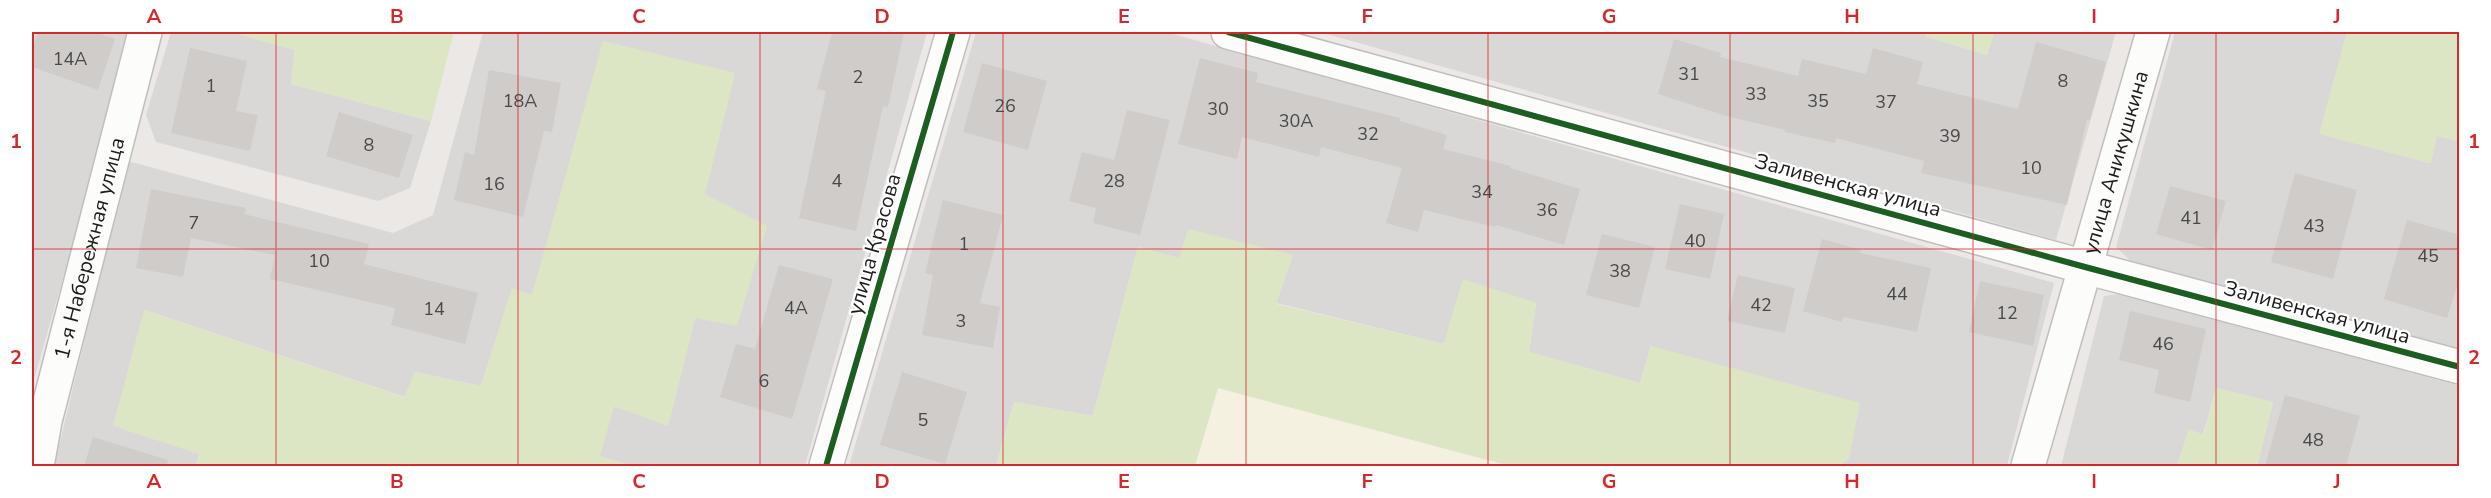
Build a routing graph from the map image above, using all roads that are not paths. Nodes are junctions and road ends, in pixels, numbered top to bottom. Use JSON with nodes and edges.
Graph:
{"nodes":[{"id":1,"x":145,"y":32,"type":"edge"},
{"id":2,"x":954,"y":32,"type":"edge"},
{"id":3,"x":1228,"y":32,"type":"edge"},
{"id":4,"x":2153,"y":32,"type":"edge"},
{"id":5,"x":2085,"y":267,"type":"junction"},
{"id":6,"x":2460,"y":367,"type":"edge"},
{"id":7,"x":37,"y":466,"type":"edge"},
{"id":8,"x":826,"y":466,"type":"edge"},
{"id":9,"x":2028,"y":466,"type":"edge"}],
"edges":[{"from":1,"to":7,"type":"street","name":"1-я Набережная улица"},
{"from":2,"to":8,"type":"street","name":"улица Красова"},
{"from":3,"to":5,"type":"street","name":"Заливенская улица"},
{"from":4,"to":5,"type":"street","name":"улица Аникушкина"},
{"from":5,"to":6,"type":"street","name":"Заливенская улица"},
{"from":5,"to":9,"type":"street","name":"улица Аникушкина"}]}
